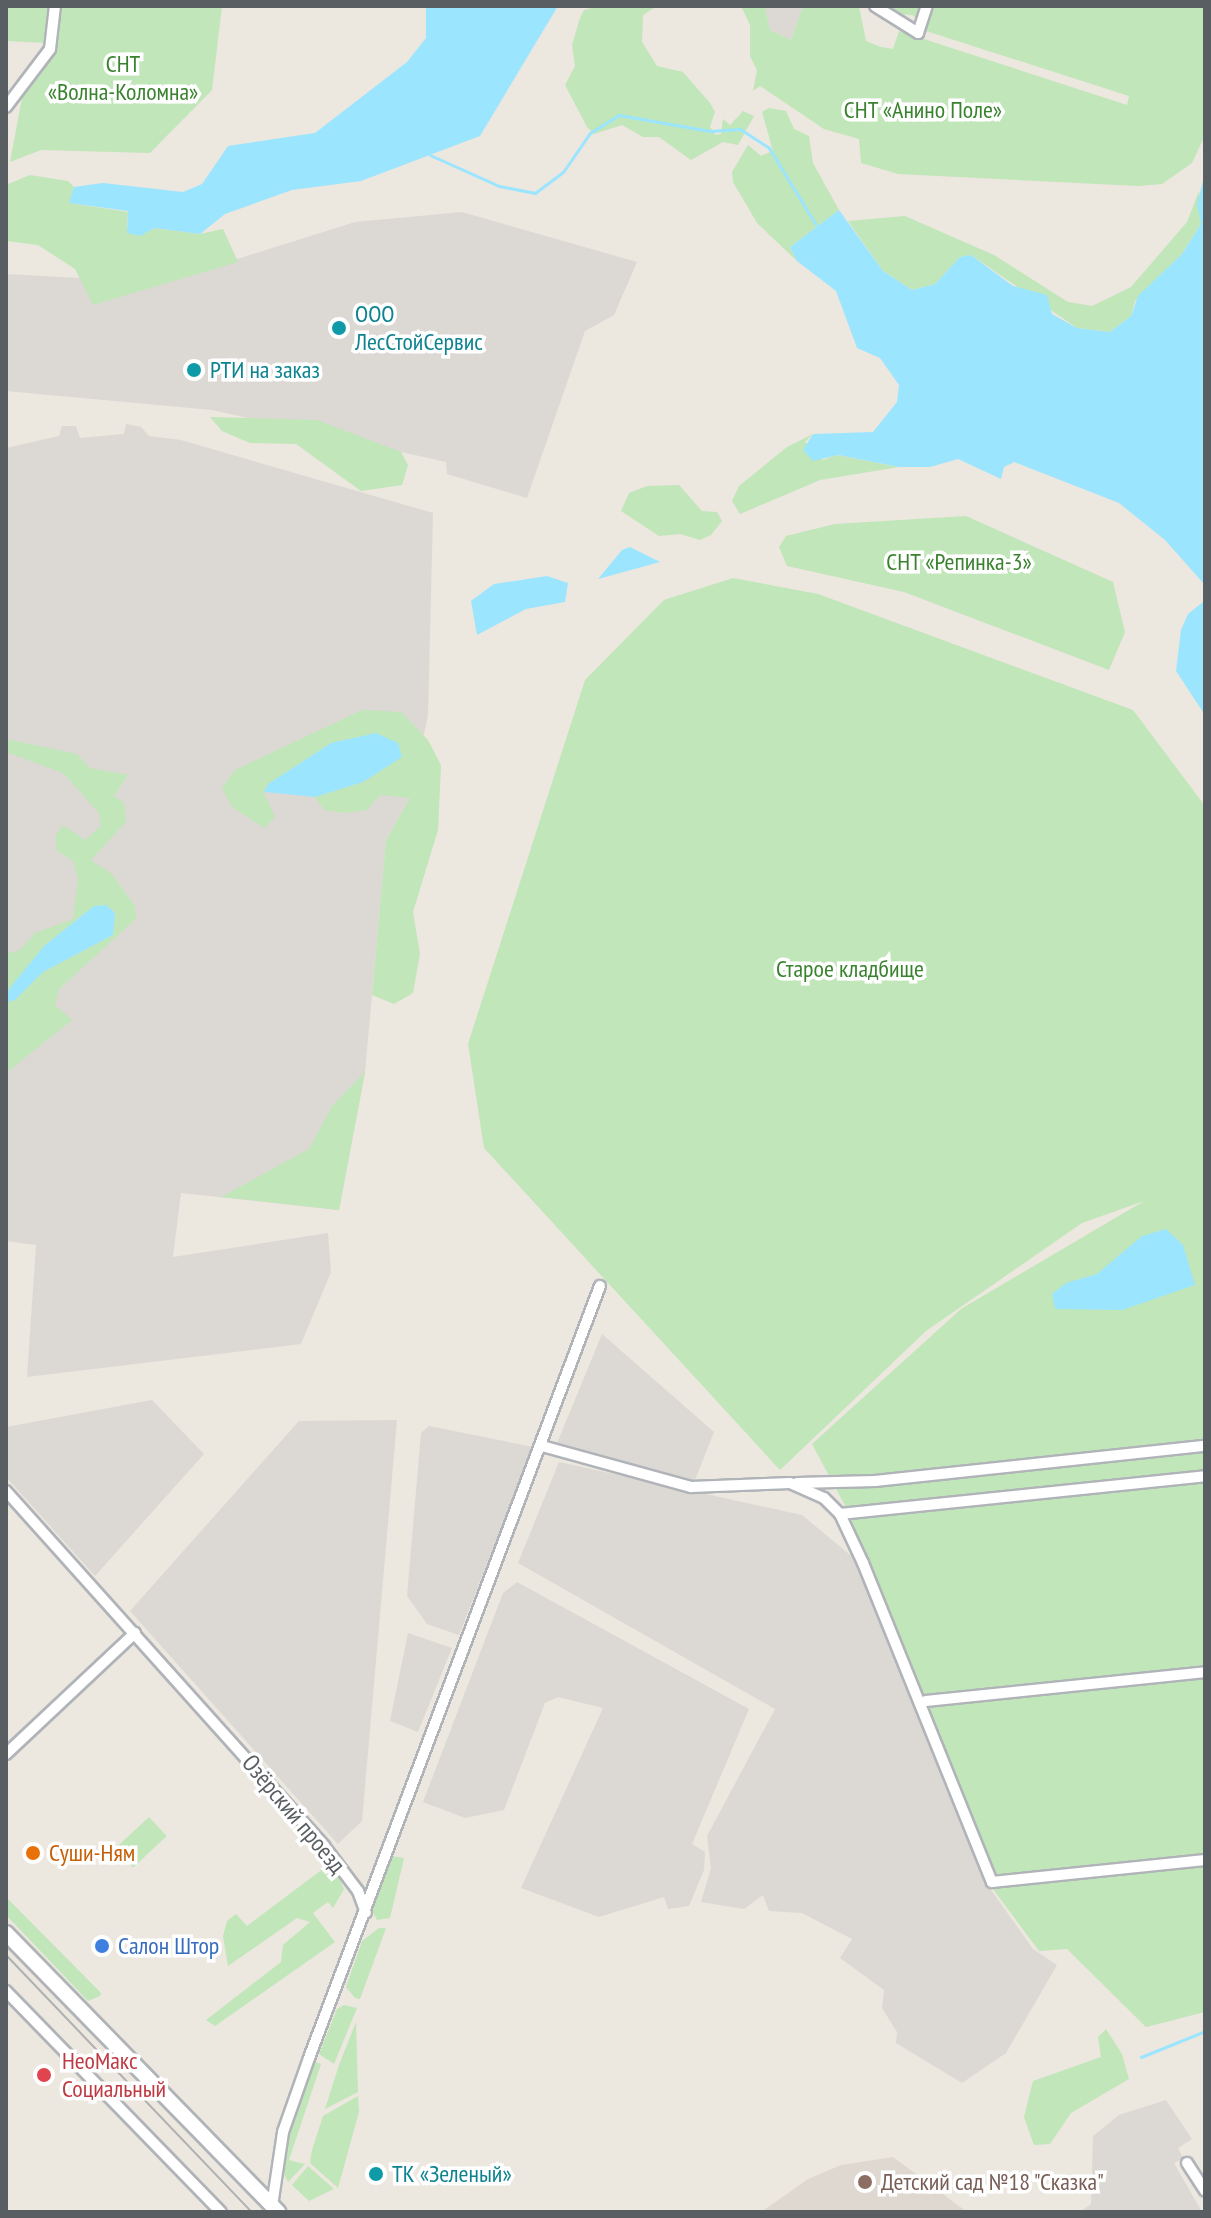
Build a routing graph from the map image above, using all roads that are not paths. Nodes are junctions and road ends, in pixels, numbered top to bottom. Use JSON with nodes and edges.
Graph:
{"nodes":[{"id":1,"x":55,"y":6,"type":"edge"},
{"id":2,"x":875,"y":6,"type":"edge"},
{"id":3,"x":927,"y":6,"type":"edge"},
{"id":4,"x":6,"y":107,"type":"edge"},
{"id":5,"x":600,"y":1286,"type":"dead end"},
{"id":6,"x":542,"y":1446,"type":"junction"},
{"id":7,"x":1205,"y":1446,"type":"edge"},
{"id":8,"x":1205,"y":1476,"type":"edge"},
{"id":9,"x":790,"y":1483,"type":"junction"},
{"id":10,"x":6,"y":1491,"type":"edge"},
{"id":11,"x":840,"y":1514,"type":"junction"},
{"id":12,"x":135,"y":1633,"type":"junction"},
{"id":13,"x":1205,"y":1672,"type":"edge"},
{"id":14,"x":926,"y":1701,"type":"dead end"},
{"id":15,"x":6,"y":1754,"type":"edge"},
{"id":16,"x":1205,"y":1860,"type":"edge"},
{"id":17,"x":366,"y":1913,"type":"junction"},
{"id":18,"x":6,"y":1933,"type":"edge"},
{"id":19,"x":6,"y":1991,"type":"edge"},
{"id":20,"x":1187,"y":2163,"type":"dead end"},
{"id":21,"x":1205,"y":2191,"type":"edge"},
{"id":22,"x":275,"y":2209,"type":"edge"},
{"id":23,"x":221,"y":2212,"type":"edge"}],
"edges":[{"from":1,"to":4,"type":"street"},
{"from":2,"to":3,"type":"street"},
{"from":5,"to":6,"type":"street"},
{"from":6,"to":9,"type":"street"},
{"from":6,"to":17,"type":"street"},
{"from":7,"to":9,"type":"street"},
{"from":8,"to":11,"type":"street"},
{"from":9,"to":11,"type":"street"},
{"from":10,"to":12,"type":"street","name":"Озёрский проезд"},
{"from":11,"to":16,"type":"street"},
{"from":12,"to":15,"type":"street"},
{"from":12,"to":17,"type":"street","name":"Озёрский проезд"},
{"from":13,"to":14,"type":"street"},
{"from":17,"to":22,"type":"street"},
{"from":18,"to":22,"type":"main road"},
{"from":19,"to":23,"type":"street"},
{"from":20,"to":21,"type":"street"}]}
